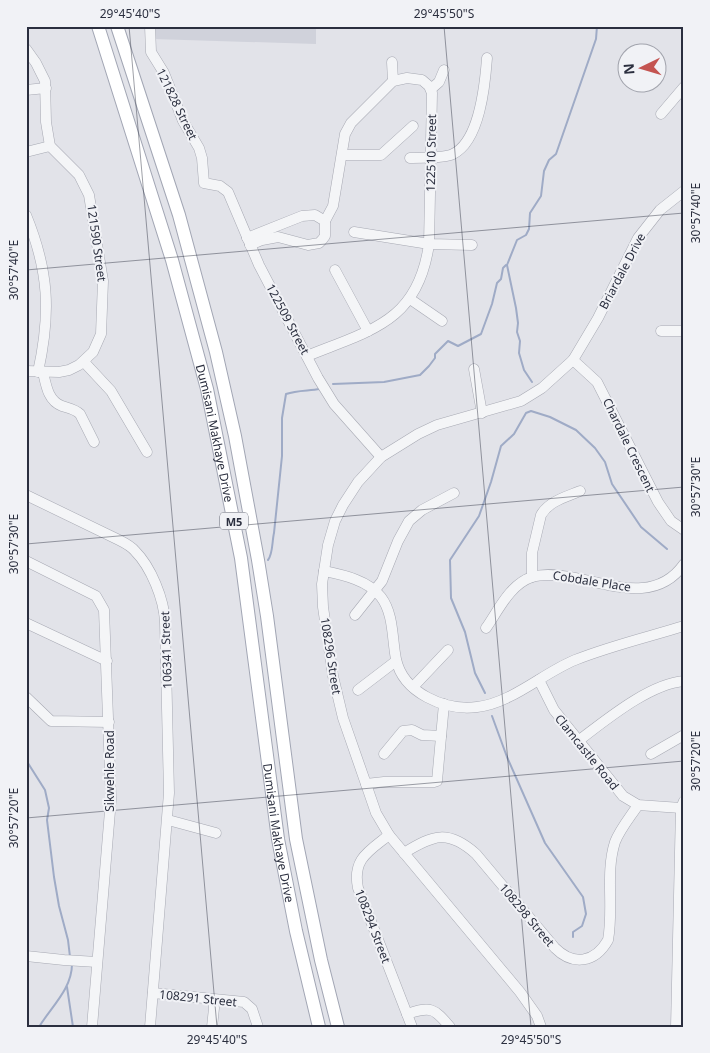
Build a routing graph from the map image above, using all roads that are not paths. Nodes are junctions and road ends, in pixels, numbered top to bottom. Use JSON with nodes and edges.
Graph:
{"nodes":[{"id":1,"x":98,"y":26,"type":"edge"},
{"id":2,"x":117,"y":26,"type":"edge"},
{"id":3,"x":150,"y":26,"type":"edge"},
{"id":4,"x":26,"y":49,"type":"edge"},
{"id":5,"x":487,"y":58,"type":"dead end"},
{"id":6,"x":392,"y":62,"type":"dead end"},
{"id":7,"x":444,"y":70,"type":"dead end"},
{"id":8,"x":393,"y":81,"type":"junction"},
{"id":9,"x":684,"y":87,"type":"edge"},
{"id":10,"x":46,"y":88,"type":"junction"},
{"id":11,"x":431,"y":89,"type":"junction"},
{"id":12,"x":26,"y":90,"type":"edge"},
{"id":13,"x":661,"y":114,"type":"dead end"},
{"id":14,"x":413,"y":126,"type":"dead end"},
{"id":15,"x":50,"y":146,"type":"junction"},
{"id":16,"x":26,"y":152,"type":"edge"},
{"id":17,"x":342,"y":155,"type":"junction"},
{"id":18,"x":431,"y":156,"type":"junction"},
{"id":19,"x":410,"y":158,"type":"dead end"},
{"id":20,"x":204,"y":183,"type":"joint"},
{"id":21,"x":684,"y":191,"type":"edge"},
{"id":22,"x":26,"y":215,"type":"edge"},
{"id":23,"x":325,"y":221,"type":"junction"},
{"id":24,"x":354,"y":232,"type":"dead end"},
{"id":25,"x":248,"y":242,"type":"junction"},
{"id":26,"x":429,"y":244,"type":"junction"},
{"id":27,"x":472,"y":245,"type":"dead end"},
{"id":28,"x":335,"y":270,"type":"dead end"},
{"id":29,"x":410,"y":299,"type":"junction"},
{"id":30,"x":442,"y":320,"type":"dead end"},
{"id":31,"x":368,"y":331,"type":"junction"},
{"id":32,"x":661,"y":331,"type":"dead end"},
{"id":33,"x":684,"y":331,"type":"edge"},
{"id":34,"x":307,"y":356,"type":"junction"},
{"id":35,"x":573,"y":360,"type":"junction"},
{"id":36,"x":84,"y":362,"type":"junction"},
{"id":37,"x":474,"y":369,"type":"dead end"},
{"id":38,"x":26,"y":371,"type":"edge"},
{"id":39,"x":41,"y":372,"type":"junction"},
{"id":40,"x":482,"y":413,"type":"junction"},
{"id":41,"x":94,"y":442,"type":"dead end"},
{"id":42,"x":147,"y":452,"type":"dead end"},
{"id":43,"x":381,"y":457,"type":"junction"},
{"id":44,"x":580,"y":491,"type":"dead end"},
{"id":45,"x":454,"y":492,"type":"dead end"},
{"id":46,"x":26,"y":495,"type":"edge"},
{"id":47,"x":684,"y":530,"type":"edge"},
{"id":48,"x":26,"y":561,"type":"edge"},
{"id":49,"x":684,"y":564,"type":"edge"},
{"id":50,"x":324,"y":571,"type":"junction"},
{"id":51,"x":532,"y":577,"type":"junction"},
{"id":52,"x":375,"y":591,"type":"junction"},
{"id":53,"x":355,"y":615,"type":"dead end"},
{"id":54,"x":26,"y":623,"type":"edge"},
{"id":55,"x":684,"y":626,"type":"edge"},
{"id":56,"x":486,"y":628,"type":"dead end"},
{"id":57,"x":448,"y":650,"type":"dead end"},
{"id":58,"x":107,"y":661,"type":"junction"},
{"id":59,"x":396,"y":661,"type":"junction"},
{"id":60,"x":538,"y":680,"type":"junction"},
{"id":61,"x":684,"y":681,"type":"edge"},
{"id":62,"x":413,"y":687,"type":"junction"},
{"id":63,"x":358,"y":690,"type":"dead end"},
{"id":64,"x":26,"y":697,"type":"edge"},
{"id":65,"x":444,"y":704,"type":"junction"},
{"id":66,"x":109,"y":722,"type":"junction"},
{"id":67,"x":684,"y":735,"type":"edge"},
{"id":68,"x":441,"y":736,"type":"junction"},
{"id":69,"x":578,"y":741,"type":"junction"},
{"id":70,"x":384,"y":754,"type":"dead end"},
{"id":71,"x":651,"y":754,"type":"dead end"},
{"id":72,"x":366,"y":784,"type":"junction"},
{"id":73,"x":638,"y":805,"type":"junction"},
{"id":74,"x":682,"y":805,"type":"edge"},
{"id":75,"x":168,"y":820,"type":"junction"},
{"id":76,"x":216,"y":833,"type":"dead end"},
{"id":77,"x":389,"y":835,"type":"junction"},
{"id":78,"x":404,"y":853,"type":"junction"},
{"id":79,"x":681,"y":931,"type":"edge"},
{"id":80,"x":26,"y":956,"type":"edge"},
{"id":81,"x":97,"y":962,"type":"junction"},
{"id":82,"x":153,"y":993,"type":"junction"},
{"id":83,"x":680,"y":995,"type":"edge"},
{"id":84,"x":213,"y":1000,"type":"junction"},
{"id":85,"x":407,"y":1014,"type":"junction"},
{"id":86,"x":92,"y":1027,"type":"edge"},
{"id":87,"x":150,"y":1027,"type":"edge"},
{"id":88,"x":212,"y":1027,"type":"edge"},
{"id":89,"x":258,"y":1027,"type":"edge"},
{"id":90,"x":319,"y":1027,"type":"edge"},
{"id":91,"x":338,"y":1027,"type":"edge"},
{"id":92,"x":412,"y":1027,"type":"edge"},
{"id":93,"x":450,"y":1027,"type":"edge"},
{"id":94,"x":541,"y":1027,"type":"edge"},
{"id":95,"x":676,"y":1027,"type":"edge"}],
"edges":[{"from":1,"to":90,"type":"main road","name":"Dumisani Makhaye Drive","number":"M5"},
{"from":2,"to":91,"type":"main road","name":"Dumisani Makhaye Drive","number":"M5"},
{"from":3,"to":20,"type":"street","name":"121828 Street"},
{"from":4,"to":10,"type":"street"},
{"from":5,"to":18,"type":"street"},
{"from":6,"to":8,"type":"street"},
{"from":7,"to":11,"type":"street"},
{"from":8,"to":11,"type":"street"},
{"from":8,"to":17,"type":"street"},
{"from":9,"to":13,"type":"street"},
{"from":10,"to":12,"type":"street"},
{"from":10,"to":15,"type":"street"},
{"from":11,"to":18,"type":"street","name":"122510 Street"},
{"from":14,"to":17,"type":"street"},
{"from":15,"to":16,"type":"street"},
{"from":15,"to":36,"type":"street","name":"121590 Street"},
{"from":17,"to":23,"type":"street"},
{"from":18,"to":19,"type":"street"},
{"from":18,"to":26,"type":"street","name":"122510 Street"},
{"from":20,"to":25,"type":"street","name":"122509 Street"},
{"from":21,"to":35,"type":"street","name":"Briardale Drive"},
{"from":22,"to":39,"type":"street"},
{"from":23,"to":25,"type":"street"},
{"from":23,"to":25,"type":"street"},
{"from":24,"to":26,"type":"street"},
{"from":25,"to":34,"type":"street","name":"122509 Street"},
{"from":26,"to":27,"type":"street"},
{"from":26,"to":29,"type":"street","name":"122510 Street"},
{"from":28,"to":31,"type":"street"},
{"from":29,"to":30,"type":"street"},
{"from":29,"to":31,"type":"street","name":"122510 Street"},
{"from":31,"to":34,"type":"street","name":"122510 Street"},
{"from":32,"to":33,"type":"street"},
{"from":34,"to":43,"type":"street","name":"122509 Street"},
{"from":35,"to":40,"type":"street","name":"108296 Street"},
{"from":35,"to":47,"type":"street","name":"Chardale Crescent"},
{"from":36,"to":39,"type":"street"},
{"from":36,"to":42,"type":"street"},
{"from":37,"to":40,"type":"street"},
{"from":38,"to":39,"type":"street"},
{"from":39,"to":41,"type":"street"},
{"from":40,"to":43,"type":"street","name":"108296 Street"},
{"from":43,"to":50,"type":"street","name":"108296 Street"},
{"from":44,"to":51,"type":"street"},
{"from":45,"to":52,"type":"street"},
{"from":46,"to":75,"type":"street","name":"106341 Street"},
{"from":48,"to":58,"type":"street","name":"Sikwehle Road"},
{"from":49,"to":51,"type":"street","name":"Cobdale Place"},
{"from":50,"to":52,"type":"street"},
{"from":50,"to":72,"type":"street","name":"108296 Street"},
{"from":51,"to":56,"type":"street"},
{"from":52,"to":53,"type":"street"},
{"from":52,"to":59,"type":"street"},
{"from":54,"to":58,"type":"street"},
{"from":55,"to":60,"type":"street"},
{"from":57,"to":62,"type":"street"},
{"from":58,"to":66,"type":"street","name":"Sikwehle Road"},
{"from":59,"to":62,"type":"street"},
{"from":59,"to":63,"type":"street"},
{"from":60,"to":65,"type":"street"},
{"from":60,"to":69,"type":"street","name":"Clamcastle Road"},
{"from":61,"to":69,"type":"street"},
{"from":62,"to":65,"type":"street"},
{"from":64,"to":66,"type":"street"},
{"from":65,"to":68,"type":"street"},
{"from":66,"to":81,"type":"street","name":"Sikwehle Road"},
{"from":67,"to":71,"type":"street"},
{"from":68,"to":70,"type":"street"},
{"from":68,"to":72,"type":"street"},
{"from":69,"to":73,"type":"street","name":"Clamcastle Road"},
{"from":72,"to":77,"type":"street","name":"108296 Street"},
{"from":73,"to":74,"type":"street"},
{"from":73,"to":78,"type":"street","name":"108298 Street"},
{"from":74,"to":79,"type":"street"},
{"from":75,"to":76,"type":"street"},
{"from":75,"to":82,"type":"street","name":"106341 Street"},
{"from":77,"to":78,"type":"street","name":"108296 Street"},
{"from":77,"to":85,"type":"street","name":"108294 Street"},
{"from":78,"to":94,"type":"street","name":"108296 Street"},
{"from":79,"to":83,"type":"street"},
{"from":80,"to":81,"type":"street"},
{"from":81,"to":86,"type":"street","name":"Sikwehle Road"},
{"from":82,"to":84,"type":"street","name":"108291 Street"},
{"from":82,"to":87,"type":"street","name":"106341 Street"},
{"from":83,"to":95,"type":"street"},
{"from":84,"to":88,"type":"street"},
{"from":84,"to":89,"type":"street","name":"108291 Street"},
{"from":85,"to":92,"type":"street","name":"108294 Street"},
{"from":85,"to":93,"type":"street"}]}
